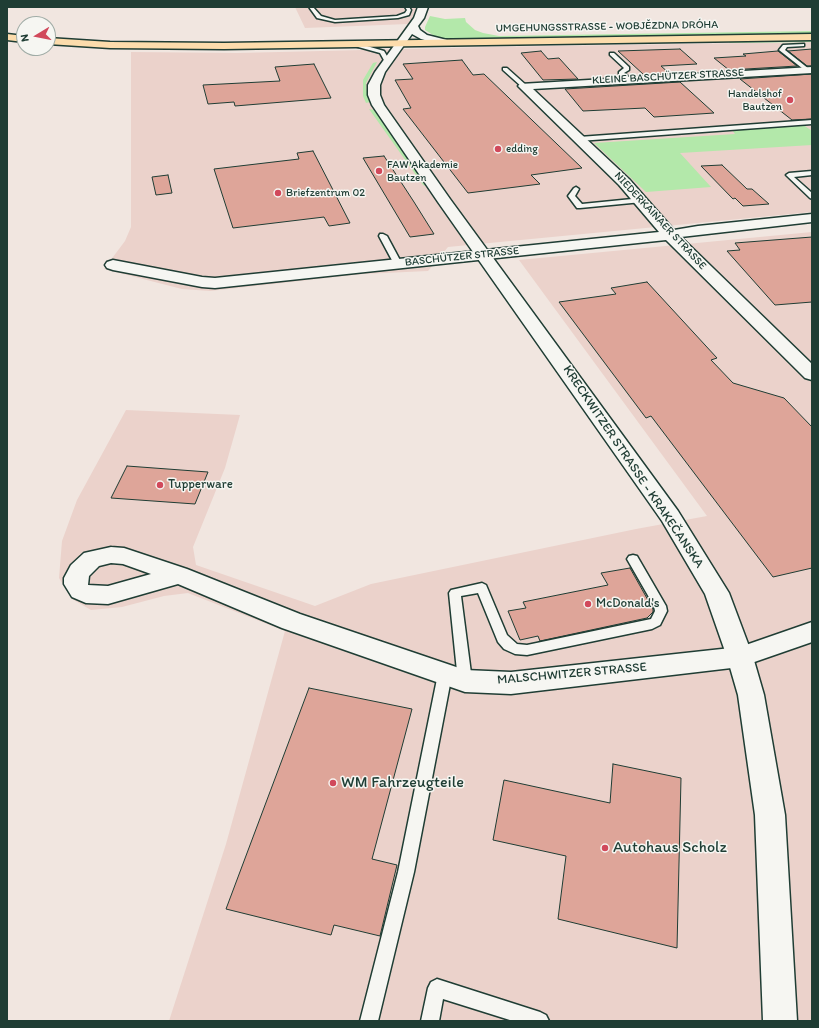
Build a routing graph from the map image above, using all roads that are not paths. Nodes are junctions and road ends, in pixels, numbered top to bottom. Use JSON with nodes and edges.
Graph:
{"nodes":[{"id":1,"x":311,"y":7,"type":"edge"},
{"id":2,"x":407,"y":7,"type":"edge"},
{"id":3,"x":423,"y":7,"type":"edge"},
{"id":4,"x":413,"y":26,"type":"junction"},
{"id":5,"x":812,"y":37,"type":"edge"},
{"id":6,"x":56,"y":41,"type":"edge"},
{"id":7,"x":443,"y":42,"type":"junction"},
{"id":8,"x":402,"y":43,"type":"junction"},
{"id":9,"x":352,"y":44,"type":"junction"},
{"id":10,"x":802,"y":45,"type":"dead end"},
{"id":11,"x":612,"y":54,"type":"dead end"},
{"id":12,"x":387,"y":61,"type":"junction"},
{"id":13,"x":505,"y":69,"type":"dead end"},
{"id":14,"x":809,"y":70,"type":"edge"},
{"id":15,"x":628,"y":80,"type":"junction"},
{"id":16,"x":524,"y":86,"type":"junction"},
{"id":17,"x":812,"y":122,"type":"edge"},
{"id":18,"x":579,"y":139,"type":"junction"},
{"id":19,"x":812,"y":173,"type":"edge"},
{"id":20,"x":576,"y":189,"type":"dead end"},
{"id":21,"x":812,"y":196,"type":"edge"},
{"id":22,"x":642,"y":200,"type":"junction"},
{"id":23,"x":812,"y":218,"type":"edge"},
{"id":24,"x":670,"y":235,"type":"junction"},
{"id":25,"x":383,"y":236,"type":"dead end"},
{"id":26,"x":485,"y":255,"type":"junction"},
{"id":27,"x":398,"y":264,"type":"junction"},
{"id":28,"x":113,"y":265,"type":"dead end"},
{"id":29,"x":812,"y":374,"type":"edge"},
{"id":30,"x":633,"y":559,"type":"dead end"},
{"id":31,"x":180,"y":574,"type":"dead end"},
{"id":32,"x":812,"y":632,"type":"edge"},
{"id":33,"x":740,"y":657,"type":"junction"},
{"id":34,"x":455,"y":678,"type":"junction"},
{"id":35,"x":369,"y":1021,"type":"edge"},
{"id":36,"x":430,"y":1021,"type":"edge"},
{"id":37,"x":540,"y":1021,"type":"edge"},
{"id":38,"x":780,"y":1021,"type":"edge"}],
"edges":[{"from":1,"to":2,"type":"lane"},
{"from":3,"to":4,"type":"street"},
{"from":4,"to":7,"type":"street"},
{"from":4,"to":8,"type":"street"},
{"from":5,"to":7,"type":"main road","name":"UMGEHUNGSSTRASSE - WOBJĚZDNA DRÓHA"},
{"from":6,"to":9,"type":"main road","name":"UMGEHUNGSSTRASSE - WOBJĚZDNA DRÓHA"},
{"from":7,"to":8,"type":"main road","name":"UMGEHUNGSSTRASSE - WOBJĚZDNA DRÓHA"},
{"from":8,"to":9,"type":"main road","name":"UMGEHUNGSSTRASSE - WOBJĚZDNA DRÓHA"},
{"from":8,"to":12,"type":"street","name":"KRECKWITZER STRASSE - KRAKEČANSKA"},
{"from":9,"to":12,"type":"lane"},
{"from":10,"to":14,"type":"lane"},
{"from":11,"to":15,"type":"lane"},
{"from":12,"to":26,"type":"street","name":"KRECKWITZER STRASSE - KRAKEČANSKA"},
{"from":13,"to":16,"type":"lane"},
{"from":14,"to":15,"type":"street","name":"KLEINE BASCHÜTZER STRASSE"},
{"from":15,"to":16,"type":"street","name":"KLEINE BASCHÜTZER STRASSE"},
{"from":16,"to":18,"type":"street","name":"NIEDERKAINAER STRASSE"},
{"from":17,"to":18,"type":"lane"},
{"from":18,"to":22,"type":"street","name":"NIEDERKAINAER STRASSE"},
{"from":19,"to":21,"type":"lane"},
{"from":20,"to":22,"type":"lane"},
{"from":22,"to":24,"type":"street","name":"NIEDERKAINAER STRASSE"},
{"from":23,"to":24,"type":"street","name":"BASCHÜTZER STRASSE"},
{"from":24,"to":26,"type":"street","name":"BASCHÜTZER STRASSE"},
{"from":24,"to":29,"type":"street","name":"NIEDERKAINAER STRASSE"},
{"from":25,"to":27,"type":"lane"},
{"from":26,"to":27,"type":"street","name":"BASCHÜTZER STRASSE"},
{"from":26,"to":33,"type":"street","name":"KRECKWITZER STRASSE - KRAKEČANSKA"},
{"from":27,"to":28,"type":"street","name":"BASCHÜTZER STRASSE"},
{"from":30,"to":34,"type":"lane"},
{"from":31,"to":34,"type":"street","name":"MALSCHWITZER STRASSE"},
{"from":32,"to":33,"type":"street","name":"MALSCHWITZER STRASSE"},
{"from":33,"to":34,"type":"street","name":"MALSCHWITZER STRASSE"},
{"from":33,"to":38,"type":"street","name":"KRECKWITZER STRASSE - KRAKEČANSKA"},
{"from":34,"to":35,"type":"lane"},
{"from":36,"to":37,"type":"lane"}]}
